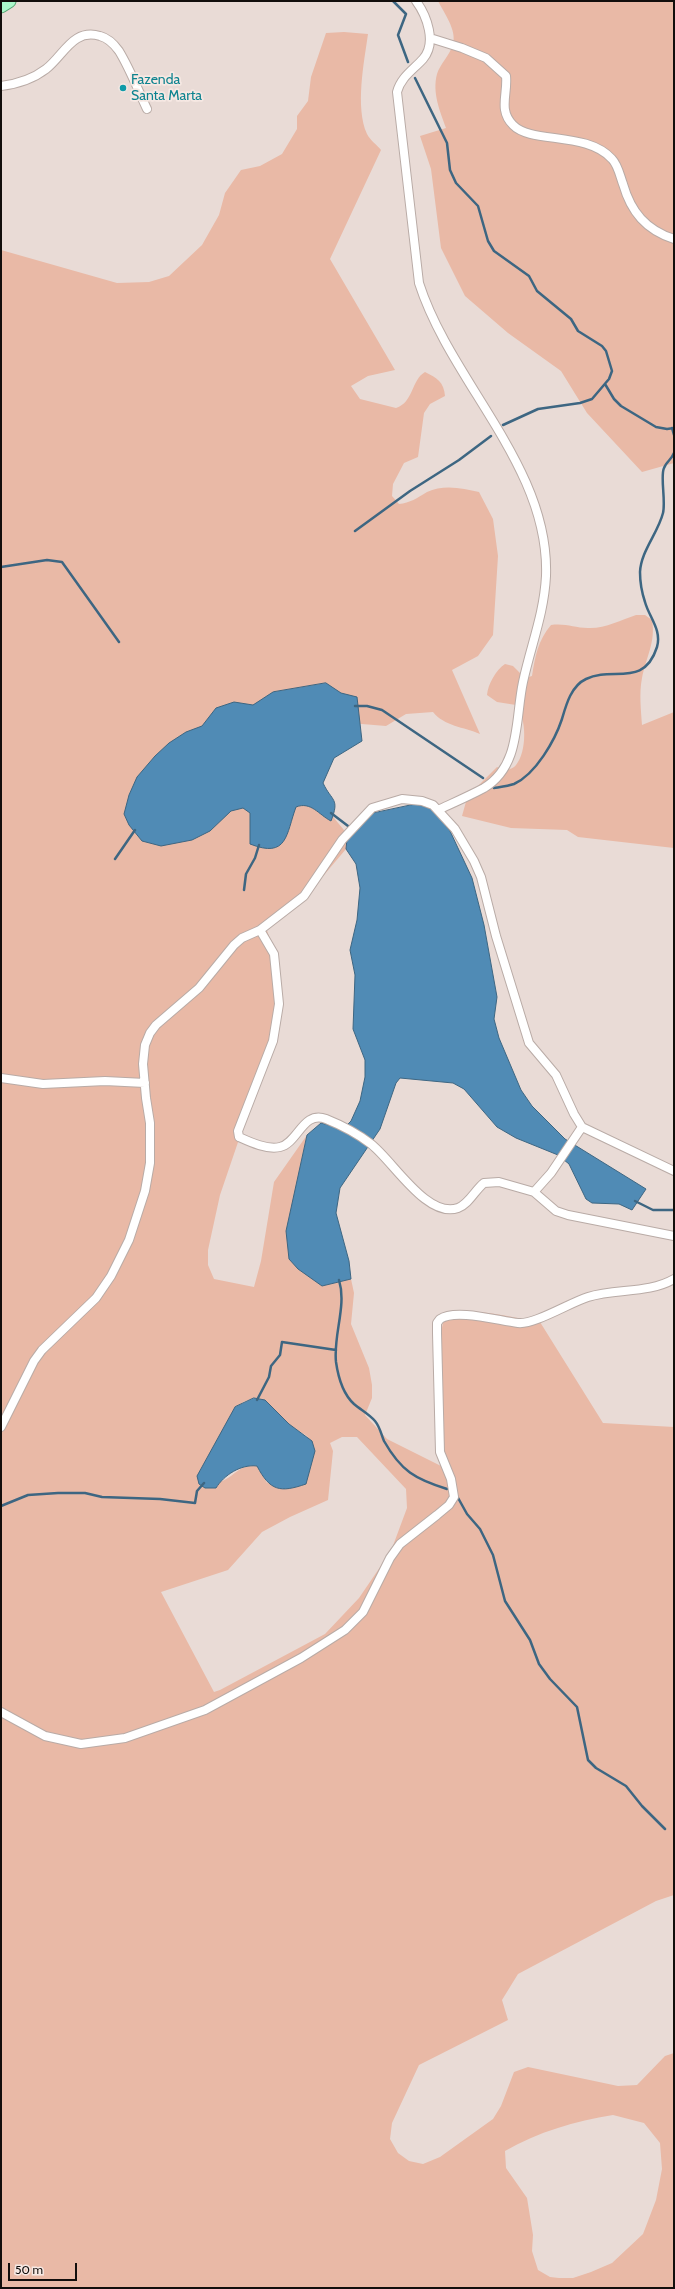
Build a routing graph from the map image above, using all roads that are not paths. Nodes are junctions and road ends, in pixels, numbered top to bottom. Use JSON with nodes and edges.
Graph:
{"nodes":[{"id":1,"x":9,"y":1,"type":"edge"},
{"id":2,"x":416,"y":1,"type":"edge"},
{"id":3,"x":1,"y":6,"type":"edge"},
{"id":4,"x":430,"y":38,"type":"junction"},
{"id":5,"x":1,"y":86,"type":"edge"},
{"id":6,"x":147,"y":109,"type":"dead end"},
{"id":7,"x":674,"y":239,"type":"edge"},
{"id":8,"x":438,"y":810,"type":"junction"},
{"id":9,"x":260,"y":930,"type":"junction"},
{"id":10,"x":1,"y":1078,"type":"edge"},
{"id":11,"x":145,"y":1083,"type":"junction"},
{"id":12,"x":582,"y":1127,"type":"junction"},
{"id":13,"x":674,"y":1171,"type":"edge"},
{"id":14,"x":534,"y":1192,"type":"junction"},
{"id":15,"x":674,"y":1236,"type":"edge"},
{"id":16,"x":674,"y":1278,"type":"edge"},
{"id":17,"x":1,"y":1427,"type":"edge"},
{"id":18,"x":1,"y":1712,"type":"edge"}],
"edges":[{"from":1,"to":3,"type":"main road"},
{"from":2,"to":4,"type":"street"},
{"from":4,"to":7,"type":"street"},
{"from":4,"to":8,"type":"street"},
{"from":5,"to":6,"type":"street"},
{"from":8,"to":9,"type":"street"},
{"from":8,"to":12,"type":"street"},
{"from":9,"to":11,"type":"street"},
{"from":9,"to":14,"type":"street"},
{"from":10,"to":11,"type":"street"},
{"from":11,"to":17,"type":"street"},
{"from":12,"to":13,"type":"street"},
{"from":12,"to":14,"type":"street"},
{"from":14,"to":15,"type":"street"},
{"from":16,"to":18,"type":"street"}]}
